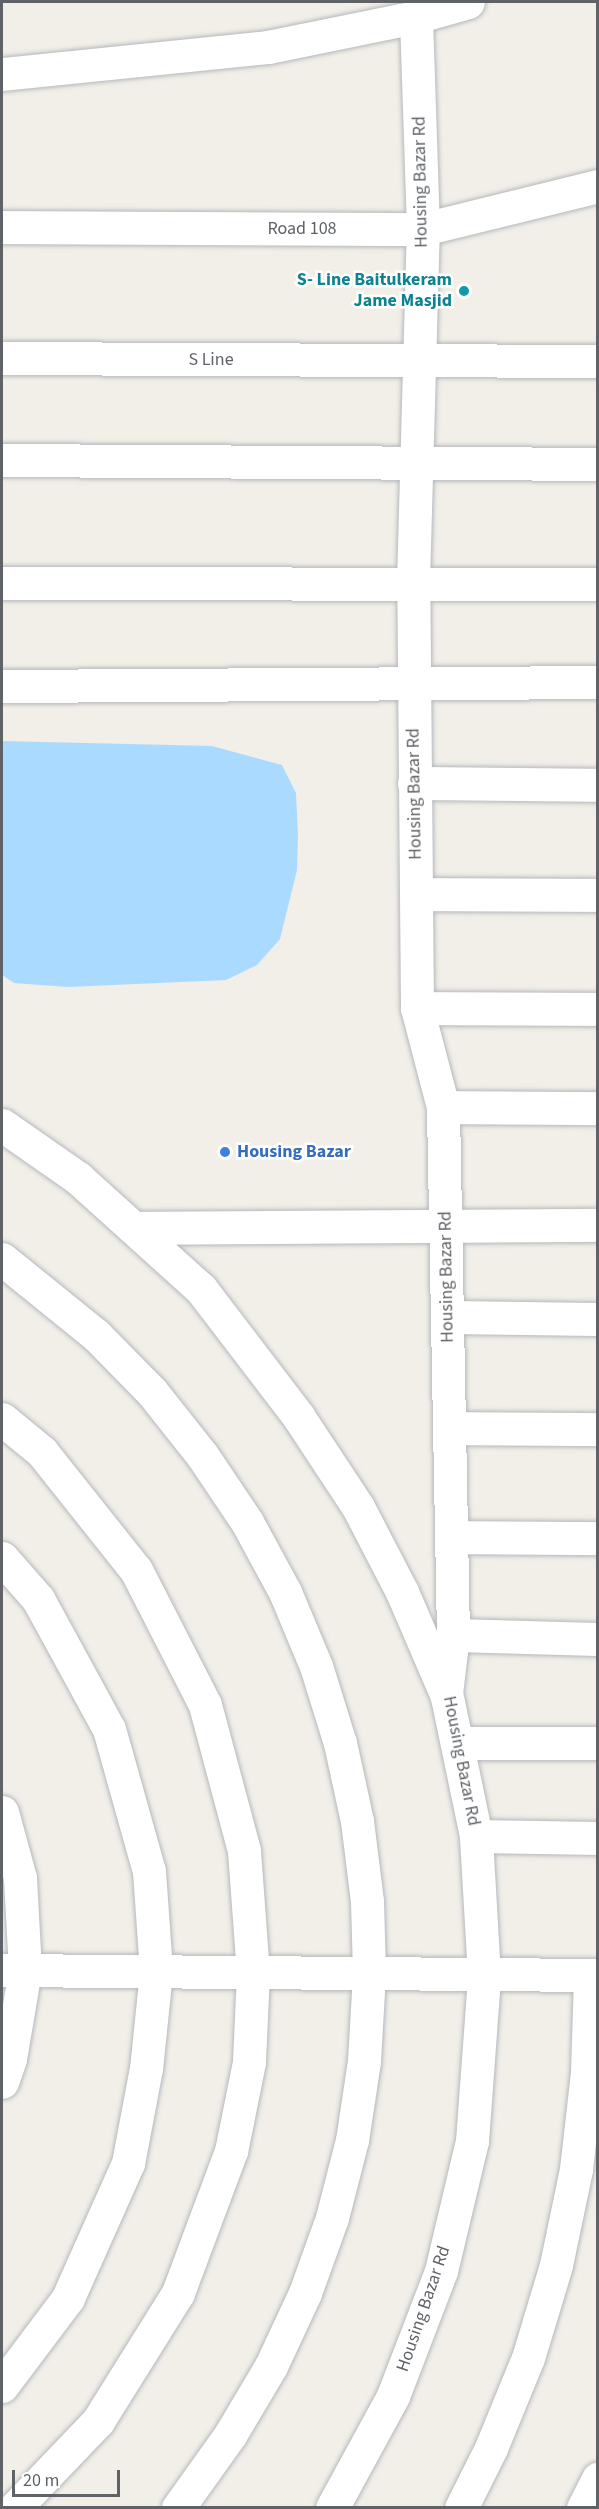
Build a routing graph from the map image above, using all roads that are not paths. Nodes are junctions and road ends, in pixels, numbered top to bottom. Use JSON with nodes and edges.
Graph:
{"nodes":[{"id":1,"x":468,"y":2,"type":"edge"},
{"id":2,"x":416,"y":17,"type":"junction"},
{"id":3,"x":2,"y":74,"type":"edge"},
{"id":4,"x":597,"y":186,"type":"edge"},
{"id":5,"x":2,"y":227,"type":"edge"},
{"id":6,"x":423,"y":230,"type":"junction"},
{"id":7,"x":2,"y":358,"type":"edge"},
{"id":8,"x":420,"y":361,"type":"junction"},
{"id":9,"x":597,"y":361,"type":"edge"},
{"id":10,"x":2,"y":460,"type":"edge"},
{"id":11,"x":419,"y":463,"type":"junction"},
{"id":12,"x":597,"y":464,"type":"edge"},
{"id":13,"x":413,"y":582,"type":"junction"},
{"id":14,"x":2,"y":583,"type":"edge"},
{"id":15,"x":597,"y":584,"type":"edge"},
{"id":16,"x":597,"y":682,"type":"edge"},
{"id":17,"x":413,"y":683,"type":"junction"},
{"id":18,"x":2,"y":686,"type":"edge"},
{"id":19,"x":414,"y":783,"type":"junction"},
{"id":20,"x":597,"y":785,"type":"edge"},
{"id":21,"x":416,"y":894,"type":"junction"},
{"id":22,"x":597,"y":895,"type":"edge"},
{"id":23,"x":417,"y":1008,"type":"junction"},
{"id":24,"x":597,"y":1009,"type":"edge"},
{"id":25,"x":443,"y":1107,"type":"junction"},
{"id":26,"x":597,"y":1108,"type":"edge"},
{"id":27,"x":2,"y":1125,"type":"edge"},
{"id":28,"x":446,"y":1225,"type":"junction"},
{"id":29,"x":597,"y":1225,"type":"edge"},
{"id":30,"x":134,"y":1228,"type":"junction"},
{"id":31,"x":2,"y":1259,"type":"edge"},
{"id":32,"x":448,"y":1317,"type":"junction"},
{"id":33,"x":597,"y":1318,"type":"edge"},
{"id":34,"x":2,"y":1419,"type":"edge"},
{"id":35,"x":449,"y":1428,"type":"junction"},
{"id":36,"x":597,"y":1430,"type":"edge"},
{"id":37,"x":452,"y":1537,"type":"junction"},
{"id":38,"x":597,"y":1538,"type":"edge"},
{"id":39,"x":2,"y":1558,"type":"edge"},
{"id":40,"x":453,"y":1635,"type":"junction"},
{"id":41,"x":597,"y":1639,"type":"edge"},
{"id":42,"x":446,"y":1693,"type":"junction"},
{"id":43,"x":459,"y":1743,"type":"junction"},
{"id":44,"x":597,"y":1743,"type":"edge"},
{"id":45,"x":2,"y":1812,"type":"edge"},
{"id":46,"x":476,"y":1836,"type":"junction"},
{"id":47,"x":597,"y":1839,"type":"edge"},
{"id":48,"x":13,"y":1970,"type":"edge"},
{"id":49,"x":156,"y":1972,"type":"junction"},
{"id":50,"x":254,"y":1973,"type":"junction"},
{"id":51,"x":369,"y":1974,"type":"junction"},
{"id":52,"x":594,"y":1975,"type":"edge"},
{"id":53,"x":484,"y":1976,"type":"junction"},
{"id":54,"x":2,"y":2082,"type":"edge"},
{"id":55,"x":2,"y":2386,"type":"edge"},
{"id":56,"x":597,"y":2479,"type":"edge"},
{"id":57,"x":15,"y":2508,"type":"edge"},
{"id":58,"x":178,"y":2508,"type":"edge"},
{"id":59,"x":332,"y":2508,"type":"edge"},
{"id":60,"x":461,"y":2508,"type":"edge"},
{"id":61,"x":583,"y":2508,"type":"edge"}],
"edges":[{"from":1,"to":2,"type":"street"},
{"from":2,"to":3,"type":"street"},
{"from":2,"to":6,"type":"street","name":"Housing Bazar Rd"},
{"from":4,"to":6,"type":"street","name":"Road 108"},
{"from":5,"to":6,"type":"street","name":"Road 108"},
{"from":6,"to":8,"type":"street","name":"Housing Bazar Rd"},
{"from":7,"to":8,"type":"street","name":"S Line"},
{"from":8,"to":9,"type":"street","name":"S Line"},
{"from":8,"to":11,"type":"street","name":"Housing Bazar Rd"},
{"from":10,"to":11,"type":"street"},
{"from":11,"to":12,"type":"street"},
{"from":11,"to":13,"type":"street","name":"Housing Bazar Rd"},
{"from":13,"to":14,"type":"street"},
{"from":13,"to":15,"type":"street"},
{"from":13,"to":17,"type":"street","name":"Housing Bazar Rd"},
{"from":16,"to":17,"type":"street"},
{"from":17,"to":18,"type":"street"},
{"from":17,"to":19,"type":"street","name":"Housing Bazar Rd"},
{"from":19,"to":20,"type":"street"},
{"from":19,"to":21,"type":"street","name":"Housing Bazar Rd"},
{"from":21,"to":22,"type":"street"},
{"from":21,"to":23,"type":"street","name":"Housing Bazar Rd"},
{"from":23,"to":24,"type":"street"},
{"from":23,"to":25,"type":"street","name":"Housing Bazar Rd"},
{"from":25,"to":26,"type":"street"},
{"from":25,"to":28,"type":"street","name":"Housing Bazar Rd"},
{"from":27,"to":30,"type":"street"},
{"from":28,"to":29,"type":"street"},
{"from":28,"to":30,"type":"street"},
{"from":28,"to":32,"type":"street","name":"Housing Bazar Rd"},
{"from":30,"to":42,"type":"street"},
{"from":31,"to":51,"type":"street"},
{"from":32,"to":33,"type":"street"},
{"from":32,"to":35,"type":"street","name":"Housing Bazar Rd"},
{"from":34,"to":50,"type":"street"},
{"from":35,"to":36,"type":"street"},
{"from":35,"to":37,"type":"street","name":"Housing Bazar Rd"},
{"from":37,"to":38,"type":"street"},
{"from":37,"to":40,"type":"street","name":"Housing Bazar Rd"},
{"from":39,"to":49,"type":"street"},
{"from":40,"to":41,"type":"street"},
{"from":40,"to":42,"type":"street","name":"Housing Bazar Rd"},
{"from":42,"to":43,"type":"street","name":"Housing Bazar Rd"},
{"from":43,"to":44,"type":"street"},
{"from":43,"to":46,"type":"street","name":"Housing Bazar Rd"},
{"from":45,"to":48,"type":"street"},
{"from":46,"to":47,"type":"street"},
{"from":46,"to":53,"type":"street","name":"Housing Bazar Rd"},
{"from":48,"to":49,"type":"street"},
{"from":48,"to":54,"type":"street"},
{"from":49,"to":50,"type":"street"},
{"from":49,"to":55,"type":"street"},
{"from":50,"to":51,"type":"street"},
{"from":50,"to":57,"type":"street"},
{"from":51,"to":53,"type":"street"},
{"from":51,"to":58,"type":"street"},
{"from":52,"to":53,"type":"street"},
{"from":52,"to":60,"type":"street"},
{"from":53,"to":59,"type":"street","name":"Housing Bazar Rd"},
{"from":56,"to":61,"type":"street"}]}
